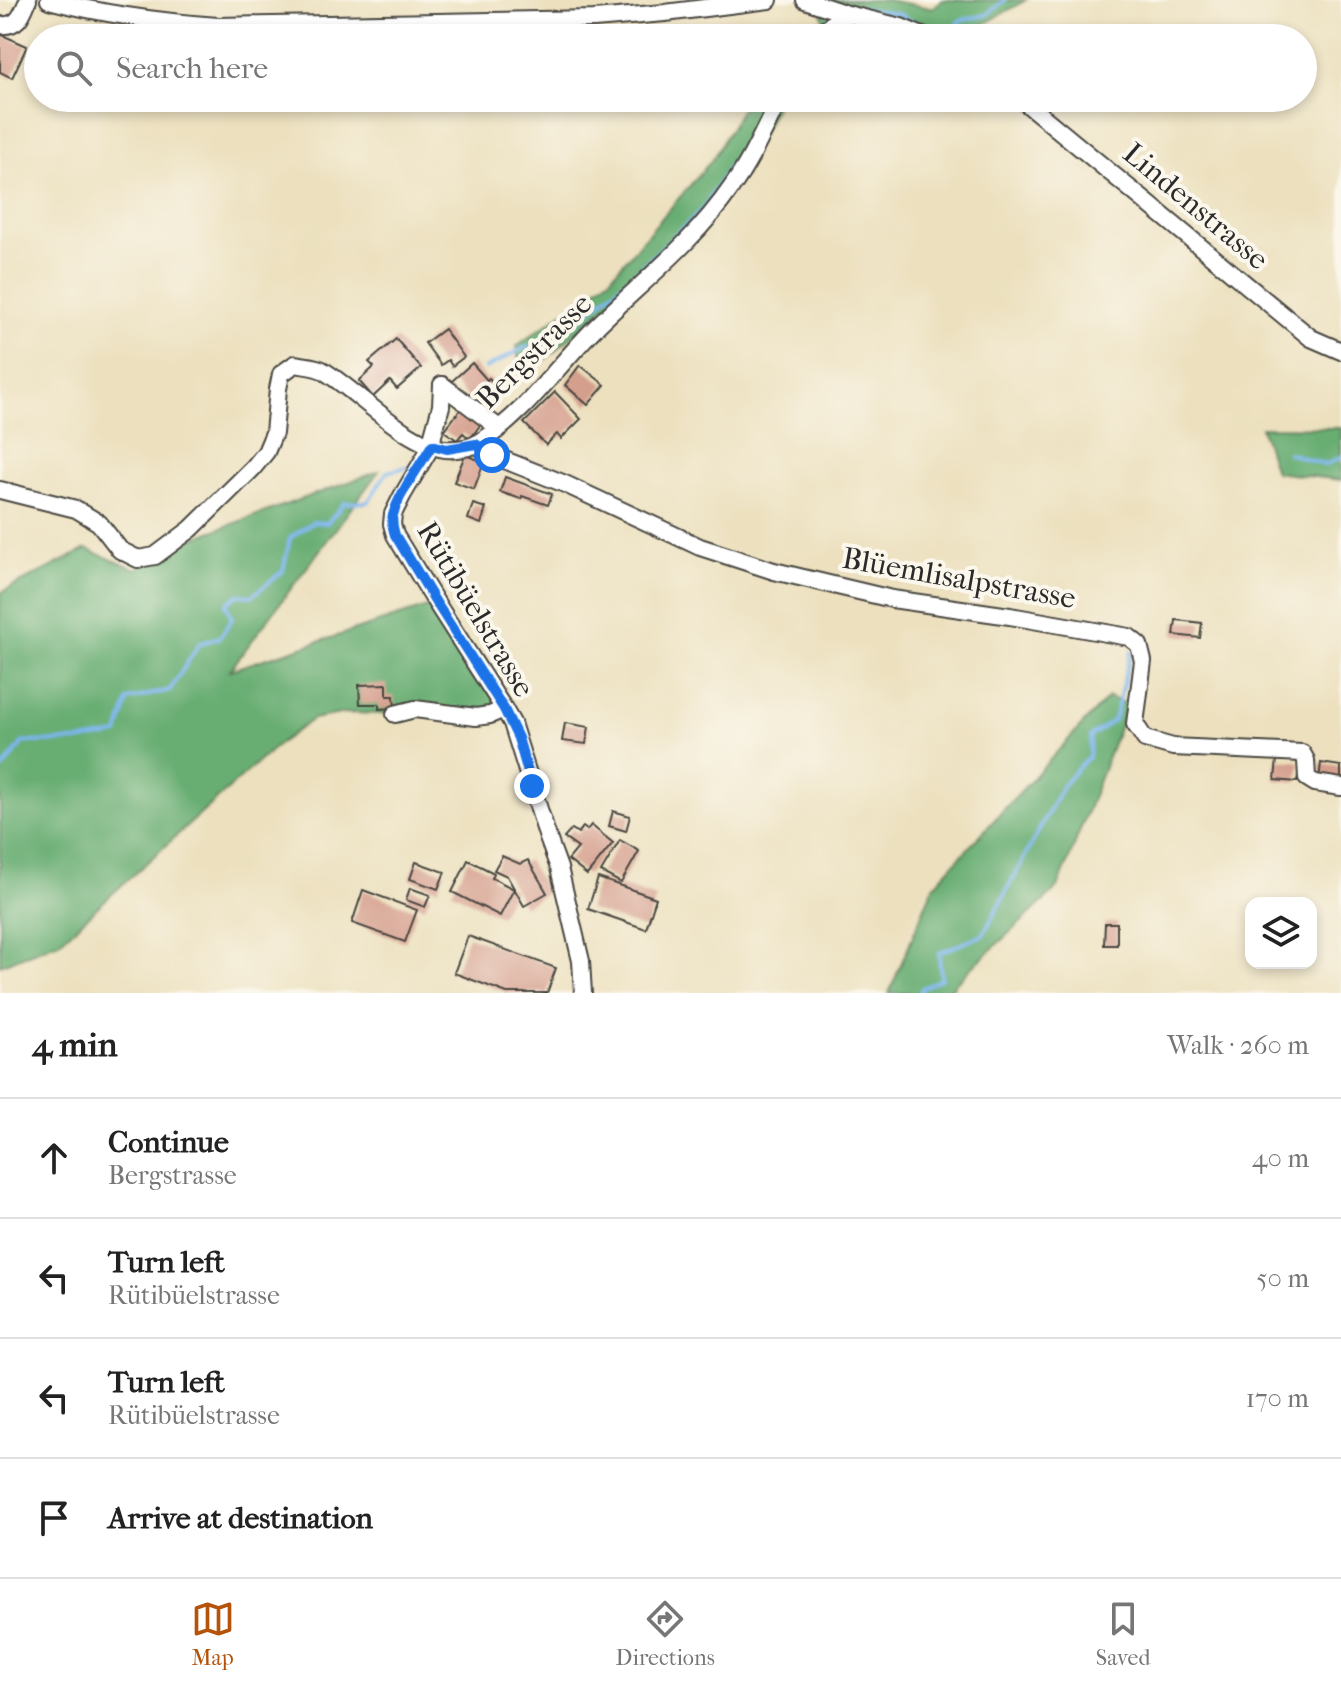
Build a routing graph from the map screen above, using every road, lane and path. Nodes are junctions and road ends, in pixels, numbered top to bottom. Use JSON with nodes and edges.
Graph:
{"nodes":[{"id":1,"x":28,"y":0,"type":"edge"},
{"id":2,"x":49,"y":0,"type":"edge"},
{"id":3,"x":769,"y":0,"type":"edge"},
{"id":4,"x":808,"y":0,"type":"edge"},
{"id":5,"x":847,"y":14,"type":"junction"},
{"id":6,"x":183,"y":24,"type":"edge"},
{"id":7,"x":325,"y":24,"type":"edge"},
{"id":8,"x":813,"y":24,"type":"edge"},
{"id":9,"x":832,"y":24,"type":"edge"},
{"id":10,"x":892,"y":24,"type":"edge"},
{"id":11,"x":0,"y":25,"type":"edge"},
{"id":12,"x":773,"y":112,"type":"edge"},
{"id":13,"x":1037,"y":112,"type":"edge"},
{"id":14,"x":1341,"y":351,"type":"edge"},
{"id":15,"x":499,"y":428,"type":"junction"},
{"id":16,"x":476,"y":444,"type":"junction"},
{"id":17,"x":432,"y":445,"type":"junction"},
{"id":18,"x":0,"y":490,"type":"edge"},
{"id":19,"x":504,"y":709,"type":"junction"},
{"id":20,"x":395,"y":714,"type":"dead end"},
{"id":21,"x":1341,"y":787,"type":"edge"},
{"id":22,"x":583,"y":993,"type":"edge"}],
"edges":[{"from":1,"to":11,"type":"street"},
{"from":2,"to":6,"type":"street"},
{"from":3,"to":7,"type":"street"},
{"from":4,"to":5,"type":"street"},
{"from":4,"to":8,"type":"street"},
{"from":5,"to":9,"type":"street"},
{"from":5,"to":10,"type":"street"},
{"from":12,"to":15,"type":"street","name":"Bergstrasse"},
{"from":13,"to":14,"type":"street","name":"Lindenstrasse"},
{"from":15,"to":16,"type":"street","name":"Bergstrasse"},
{"from":15,"to":17,"type":"street","name":"Rütibüelstrasse"},
{"from":16,"to":17,"type":"street","name":"Bergstrasse"},
{"from":16,"to":21,"type":"street","name":"Blüemlisalpstrasse"},
{"from":17,"to":18,"type":"street"},
{"from":17,"to":19,"type":"street","name":"Rütibüelstrasse"},
{"from":19,"to":20,"type":"street"},
{"from":19,"to":22,"type":"street","name":"Rütibüelstrasse"}]}
